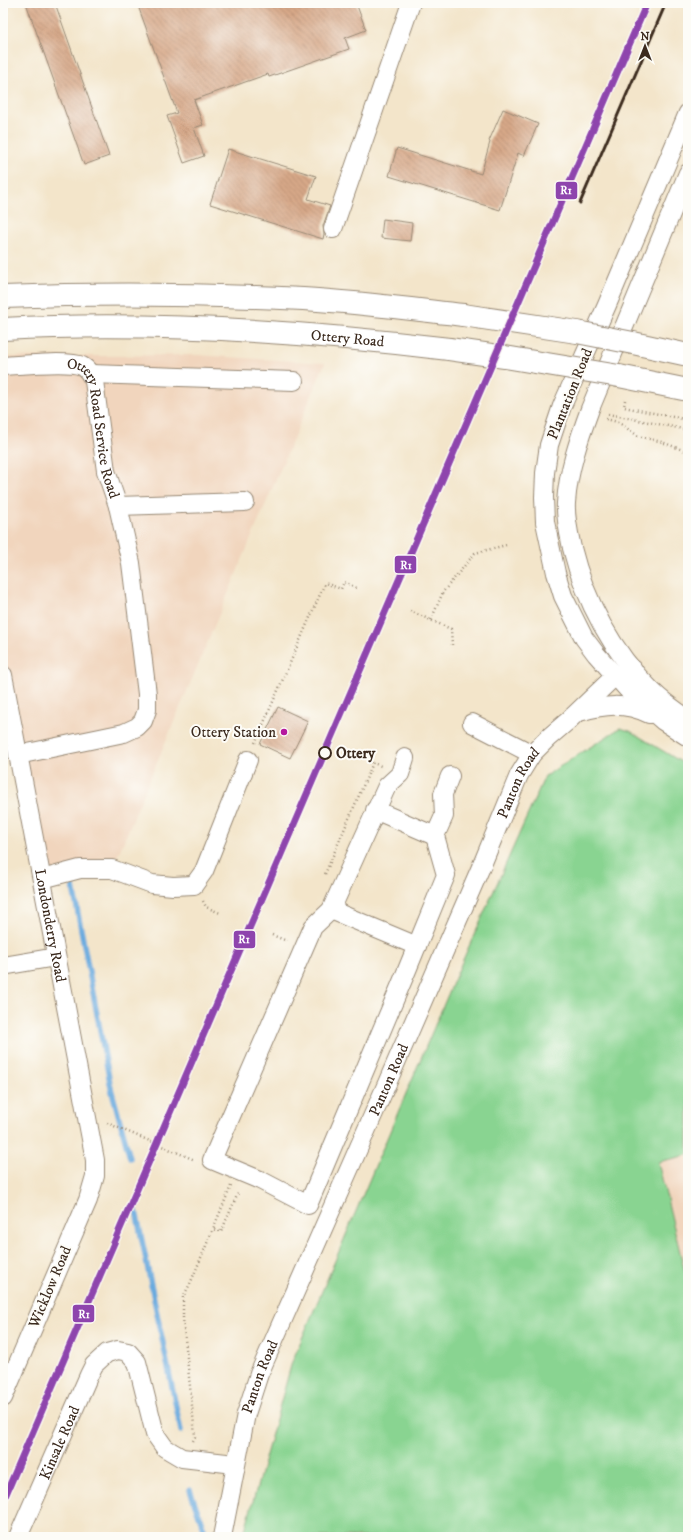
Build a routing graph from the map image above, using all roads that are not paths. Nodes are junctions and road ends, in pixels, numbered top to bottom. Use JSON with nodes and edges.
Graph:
{"nodes":[{"id":1,"x":411,"y":3,"type":"edge"},
{"id":2,"x":688,"y":113,"type":"edge"},
{"id":3,"x":688,"y":173,"type":"edge"},
{"id":4,"x":333,"y":229,"type":"dead end"},
{"id":5,"x":3,"y":297,"type":"edge"},
{"id":6,"x":3,"y":329,"type":"edge"},
{"id":7,"x":688,"y":355,"type":"edge"},
{"id":8,"x":3,"y":366,"type":"edge"},
{"id":9,"x":91,"y":374,"type":"junction"},
{"id":10,"x":294,"y":380,"type":"dead end"},
{"id":11,"x":688,"y":390,"type":"edge"},
{"id":12,"x":245,"y":502,"type":"dead end"},
{"id":13,"x":118,"y":506,"type":"junction"},
{"id":14,"x":633,"y":669,"type":"junction"},
{"id":15,"x":3,"y":675,"type":"edge"},
{"id":16,"x":615,"y":676,"type":"junction"},
{"id":17,"x":578,"y":713,"type":"junction"},
{"id":18,"x":688,"y":719,"type":"edge"},
{"id":19,"x":663,"y":721,"type":"junction"},
{"id":20,"x":472,"y":722,"type":"dead end"},
{"id":21,"x":688,"y":737,"type":"edge"},
{"id":22,"x":532,"y":754,"type":"junction"},
{"id":23,"x":18,"y":755,"type":"junction"},
{"id":24,"x":405,"y":758,"type":"dead end"},
{"id":25,"x":248,"y":760,"type":"road end"},
{"id":26,"x":450,"y":776,"type":"dead end"},
{"id":27,"x":375,"y":810,"type":"junction"},
{"id":28,"x":435,"y":836,"type":"junction"},
{"id":29,"x":42,"y":878,"type":"junction"},
{"id":30,"x":331,"y":910,"type":"junction"},
{"id":31,"x":417,"y":946,"type":"junction"},
{"id":32,"x":56,"y":956,"type":"junction"},
{"id":33,"x":3,"y":966,"type":"edge"},
{"id":34,"x":95,"y":1176,"type":"joint"},
{"id":35,"x":3,"y":1398,"type":"edge"},
{"id":36,"x":235,"y":1464,"type":"junction"},
{"id":37,"x":18,"y":1537,"type":"edge"},
{"id":38,"x":222,"y":1537,"type":"edge"}],
"edges":[{"from":1,"to":4,"type":"street"},
{"from":2,"to":16,"type":"street","name":"Plantation Road"},
{"from":3,"to":14,"type":"street","name":"Plantation Road"},
{"from":5,"to":7,"type":"main road","bridge":true},
{"from":6,"to":11,"type":"main road","name":"Ottery Road","bridge":true},
{"from":8,"to":9,"type":"street","name":"Ottery Road Service Road"},
{"from":9,"to":10,"type":"street"},
{"from":9,"to":13,"type":"street","name":"Ottery Road Service Road"},
{"from":12,"to":13,"type":"street","name":"Ottery Road Service Road"},
{"from":13,"to":23,"type":"street"},
{"from":14,"to":16,"type":"street","name":"Panton Road"},
{"from":14,"to":18,"type":"street","name":"Plantation Road"},
{"from":15,"to":23,"type":"street","name":"Londonderry Road"},
{"from":16,"to":17,"type":"street","name":"Panton Road"},
{"from":16,"to":19,"type":"street","name":"Plantation Road"},
{"from":17,"to":19,"type":"street"},
{"from":17,"to":22,"type":"street","name":"Panton Road"},
{"from":19,"to":21,"type":"street","name":"Plantation Road"},
{"from":20,"to":22,"type":"street"},
{"from":22,"to":36,"type":"street","name":"Panton Road"},
{"from":23,"to":29,"type":"street","name":"Londonderry Road"},
{"from":24,"to":27,"type":"street"},
{"from":25,"to":29,"type":"street"},
{"from":26,"to":28,"type":"street"},
{"from":27,"to":28,"type":"street"},
{"from":27,"to":30,"type":"street"},
{"from":28,"to":31,"type":"street"},
{"from":29,"to":32,"type":"street","name":"Londonderry Road"},
{"from":30,"to":31,"type":"street"},
{"from":30,"to":31,"type":"street"},
{"from":32,"to":33,"type":"street"},
{"from":32,"to":34,"type":"street","name":"Londonderry Road"},
{"from":34,"to":35,"type":"street","name":"Wicklow Road"},
{"from":36,"to":37,"type":"street","name":"Kinsale Road"},
{"from":36,"to":38,"type":"street","name":"Panton Road"}]}
